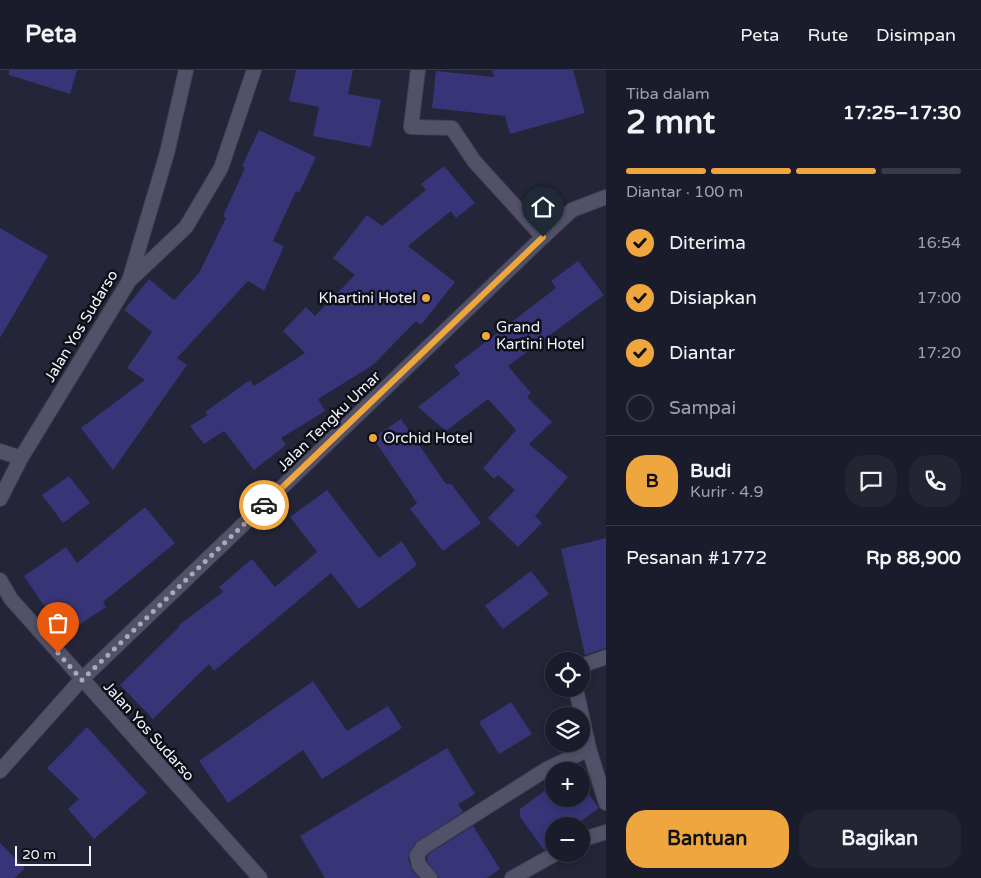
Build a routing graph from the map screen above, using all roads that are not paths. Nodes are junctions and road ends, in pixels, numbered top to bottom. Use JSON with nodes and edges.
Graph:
{"nodes":[{"id":1,"x":186,"y":70,"type":"edge"},
{"id":2,"x":254,"y":70,"type":"edge"},
{"id":3,"x":418,"y":70,"type":"edge"},
{"id":4,"x":606,"y":197,"type":"edge"},
{"id":5,"x":543,"y":237,"type":"junction"},
{"id":6,"x":129,"y":281,"type":"junction"},
{"id":7,"x":0,"y":451,"type":"edge"},
{"id":8,"x":21,"y":458,"type":"junction"},
{"id":9,"x":0,"y":499,"type":"edge"},
{"id":10,"x":0,"y":580,"type":"edge"},
{"id":11,"x":606,"y":657,"type":"edge"},
{"id":12,"x":590,"y":663,"type":"edge"},
{"id":13,"x":82,"y":680,"type":"junction"},
{"id":14,"x":583,"y":752,"type":"edge"},
{"id":15,"x":590,"y":752,"type":"edge"},
{"id":16,"x":0,"y":771,"type":"edge"},
{"id":17,"x":606,"y":803,"type":"edge"},
{"id":18,"x":606,"y":832,"type":"edge"},
{"id":19,"x":590,"y":837,"type":"edge"},
{"id":20,"x":545,"y":860,"type":"edge"},
{"id":21,"x":260,"y":878,"type":"edge"},
{"id":22,"x":430,"y":878,"type":"edge"},
{"id":23,"x":512,"y":878,"type":"edge"}],
"edges":[{"from":1,"to":6,"type":"street","name":"Jalan Yos Sudarso"},
{"from":2,"to":6,"type":"street"},
{"from":3,"to":5,"type":"street"},
{"from":4,"to":5,"type":"street","name":"Jalan Tengku Umar"},
{"from":5,"to":13,"type":"street","name":"Jalan Tengku Umar"},
{"from":6,"to":8,"type":"street","name":"Jalan Yos Sudarso"},
{"from":7,"to":8,"type":"street"},
{"from":8,"to":9,"type":"street","name":"Jalan Yos Sudarso"},
{"from":10,"to":13,"type":"street","name":"Jalan Yos Sudarso"},
{"from":11,"to":12,"type":"street"},
{"from":13,"to":16,"type":"street","name":"Jalan Tengku Umar"},
{"from":13,"to":21,"type":"street","name":"Jalan Yos Sudarso"},
{"from":14,"to":22,"type":"street"},
{"from":15,"to":17,"type":"street"},
{"from":18,"to":19,"type":"street"},
{"from":20,"to":23,"type":"street"}]}
